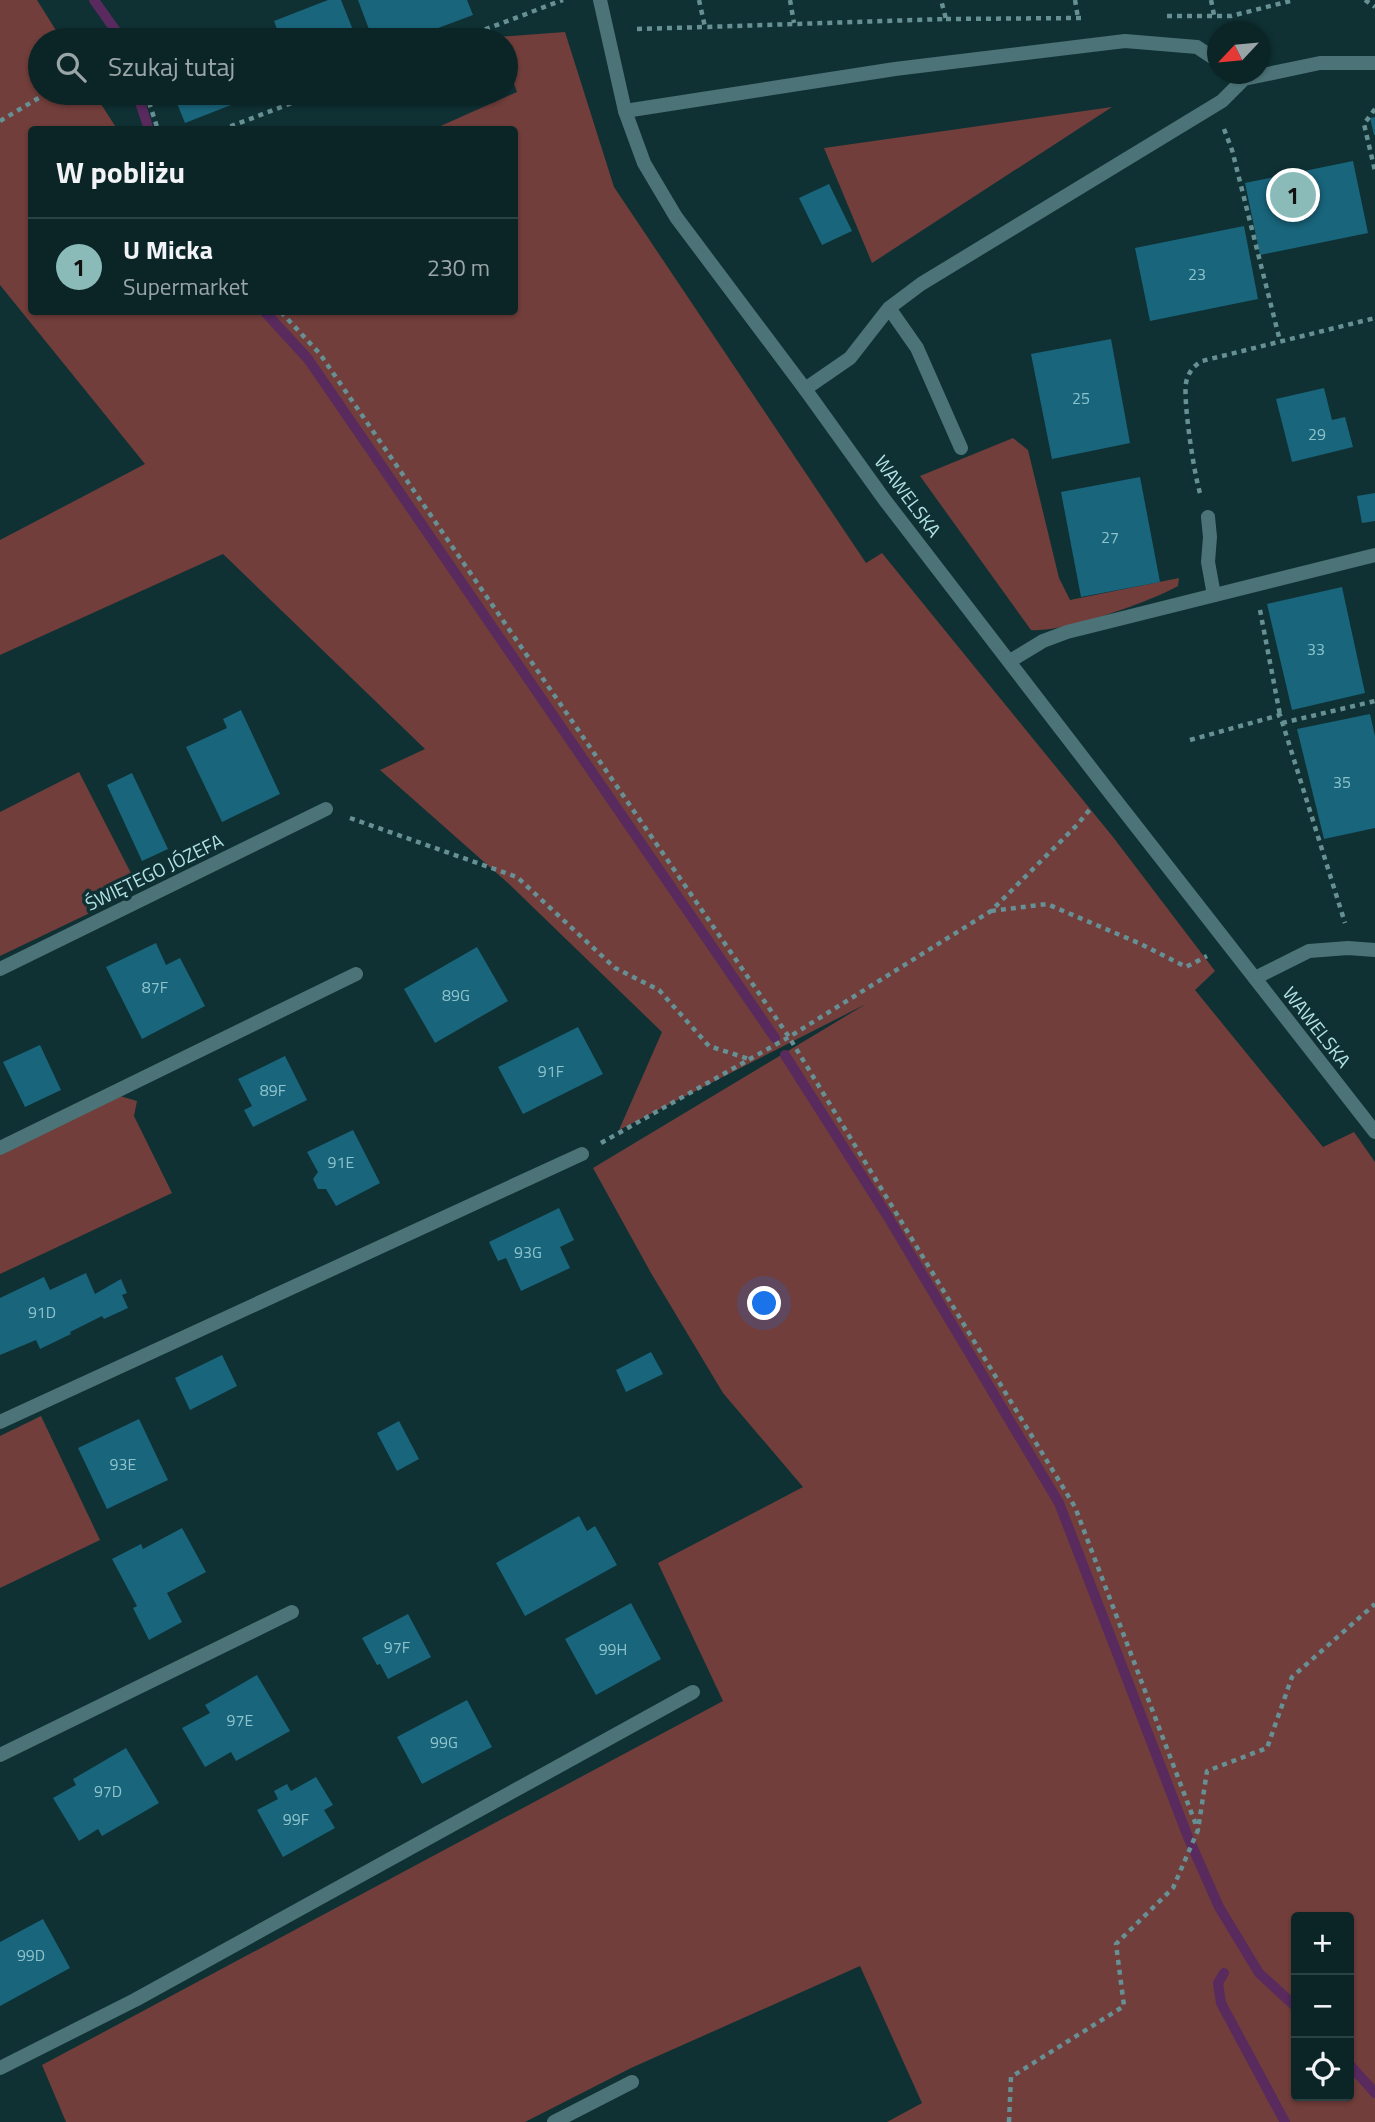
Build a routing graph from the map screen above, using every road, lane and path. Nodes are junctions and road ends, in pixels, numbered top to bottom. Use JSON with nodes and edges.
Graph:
{"nodes":[{"id":1,"x":563,"y":0,"type":"edge"},
{"id":2,"x":600,"y":0,"type":"edge"},
{"id":3,"x":699,"y":0,"type":"edge"},
{"id":4,"x":790,"y":0,"type":"edge"},
{"id":5,"x":941,"y":0,"type":"edge"},
{"id":6,"x":1075,"y":0,"type":"edge"},
{"id":7,"x":1211,"y":0,"type":"edge"},
{"id":8,"x":1365,"y":0,"type":"edge"},
{"id":9,"x":1375,"y":7,"type":"edge"},
{"id":10,"x":1214,"y":15,"type":"dead end"},
{"id":11,"x":1078,"y":18,"type":"dead end"},
{"id":12,"x":794,"y":23,"type":"junction"},
{"id":13,"x":705,"y":27,"type":"junction"},
{"id":14,"x":489,"y":28,"type":"edge"},
{"id":15,"x":638,"y":29,"type":"dead end"},
{"id":16,"x":1207,"y":54,"type":"edge"},
{"id":17,"x":1375,"y":63,"type":"edge"},
{"id":18,"x":1270,"y":71,"type":"edge"},
{"id":19,"x":1234,"y":84,"type":"edge"},
{"id":20,"x":28,"y":104,"type":"edge"},
{"id":21,"x":150,"y":105,"type":"edge"},
{"id":22,"x":287,"y":105,"type":"edge"},
{"id":23,"x":1215,"y":105,"type":"junction"},
{"id":24,"x":1375,"y":109,"type":"edge"},
{"id":25,"x":625,"y":111,"type":"junction"},
{"id":26,"x":0,"y":121,"type":"edge"},
{"id":27,"x":158,"y":126,"type":"edge"},
{"id":28,"x":231,"y":126,"type":"edge"},
{"id":29,"x":1375,"y":171,"type":"edge"},
{"id":30,"x":889,"y":308,"type":"junction"},
{"id":31,"x":284,"y":315,"type":"edge"},
{"id":32,"x":1375,"y":318,"type":"edge"},
{"id":33,"x":1280,"y":341,"type":"junction"},
{"id":34,"x":806,"y":389,"type":"junction"},
{"id":35,"x":961,"y":448,"type":"dead end"},
{"id":36,"x":1208,"y":517,"type":"joint"},
{"id":37,"x":1375,"y":555,"type":"edge"},
{"id":38,"x":1256,"y":585,"type":"junction"},
{"id":39,"x":1214,"y":595,"type":"junction"},
{"id":40,"x":1010,"y":661,"type":"junction"},
{"id":41,"x":1375,"y":701,"type":"edge"},
{"id":42,"x":1280,"y":715,"type":"junction"},
{"id":43,"x":1282,"y":723,"type":"junction"},
{"id":44,"x":1190,"y":740,"type":"dead end"},
{"id":45,"x":1107,"y":789,"type":"junction"},
{"id":46,"x":326,"y":809,"type":"joint"},
{"id":47,"x":991,"y":911,"type":"junction"},
{"id":48,"x":1228,"y":945,"type":"junction"},
{"id":49,"x":1348,"y":948,"type":"junction"},
{"id":50,"x":1375,"y":950,"type":"edge"},
{"id":51,"x":0,"y":969,"type":"edge"},
{"id":52,"x":356,"y":974,"type":"dead end"},
{"id":53,"x":1255,"y":978,"type":"junction"},
{"id":54,"x":789,"y":1037,"type":"junction"},
{"id":55,"x":750,"y":1059,"type":"junction"},
{"id":56,"x":1375,"y":1132,"type":"edge"},
{"id":57,"x":0,"y":1148,"type":"edge"},
{"id":58,"x":582,"y":1154,"type":"joint"},
{"id":59,"x":0,"y":1422,"type":"edge"},
{"id":60,"x":1375,"y":1604,"type":"edge"},
{"id":61,"x":292,"y":1612,"type":"dead end"},
{"id":62,"x":693,"y":1692,"type":"dead end"},
{"id":63,"x":0,"y":1755,"type":"edge"},
{"id":64,"x":1198,"y":1830,"type":"junction"},
{"id":65,"x":0,"y":2068,"type":"edge"},
{"id":66,"x":632,"y":2082,"type":"dead end"},
{"id":67,"x":554,"y":2122,"type":"edge"},
{"id":68,"x":1009,"y":2122,"type":"edge"}],
"edges":[{"from":1,"to":14,"type":"path"},
{"from":2,"to":25,"type":"street","name":"WAWELSKA"},
{"from":3,"to":13,"type":"path"},
{"from":4,"to":12,"type":"path"},
{"from":5,"to":12,"type":"path"},
{"from":6,"to":11,"type":"path"},
{"from":7,"to":10,"type":"path"},
{"from":8,"to":9,"type":"path"},
{"from":12,"to":13,"type":"path"},
{"from":13,"to":15,"type":"path"},
{"from":16,"to":25,"type":"street"},
{"from":17,"to":18,"type":"street"},
{"from":19,"to":23,"type":"street"},
{"from":20,"to":26,"type":"path"},
{"from":21,"to":27,"type":"path"},
{"from":22,"to":28,"type":"path"},
{"from":23,"to":30,"type":"street"},
{"from":23,"to":33,"type":"path"},
{"from":24,"to":29,"type":"path"},
{"from":25,"to":34,"type":"street","name":"WAWELSKA"},
{"from":30,"to":34,"type":"street"},
{"from":30,"to":35,"type":"street"},
{"from":31,"to":54,"type":"path"},
{"from":32,"to":33,"type":"path"},
{"from":33,"to":36,"type":"path"},
{"from":34,"to":40,"type":"street","name":"WAWELSKA"},
{"from":36,"to":39,"type":"street"},
{"from":37,"to":38,"type":"street"},
{"from":38,"to":39,"type":"street"},
{"from":38,"to":42,"type":"path"},
{"from":39,"to":40,"type":"street"},
{"from":40,"to":45,"type":"street","name":"WAWELSKA"},
{"from":41,"to":43,"type":"path"},
{"from":42,"to":43,"type":"path"},
{"from":42,"to":44,"type":"path"},
{"from":43,"to":49,"type":"path"},
{"from":45,"to":47,"type":"path"},
{"from":45,"to":48,"type":"street","name":"WAWELSKA"},
{"from":46,"to":51,"type":"street","name":"ŚWIĘTEGO JÓZEFA"},
{"from":46,"to":55,"type":"path"},
{"from":47,"to":48,"type":"path"},
{"from":47,"to":54,"type":"path"},
{"from":48,"to":53,"type":"street","name":"WAWELSKA"},
{"from":49,"to":50,"type":"street","name":"WAWELSKA"},
{"from":49,"to":53,"type":"street","name":"WAWELSKA"},
{"from":52,"to":57,"type":"street"},
{"from":53,"to":56,"type":"street","name":"WAWELSKA"},
{"from":54,"to":55,"type":"path"},
{"from":54,"to":64,"type":"path"},
{"from":55,"to":58,"type":"path"},
{"from":58,"to":59,"type":"street"},
{"from":60,"to":64,"type":"path"},
{"from":61,"to":63,"type":"street"},
{"from":62,"to":65,"type":"street"},
{"from":64,"to":68,"type":"path"},
{"from":66,"to":67,"type":"street"}]}
